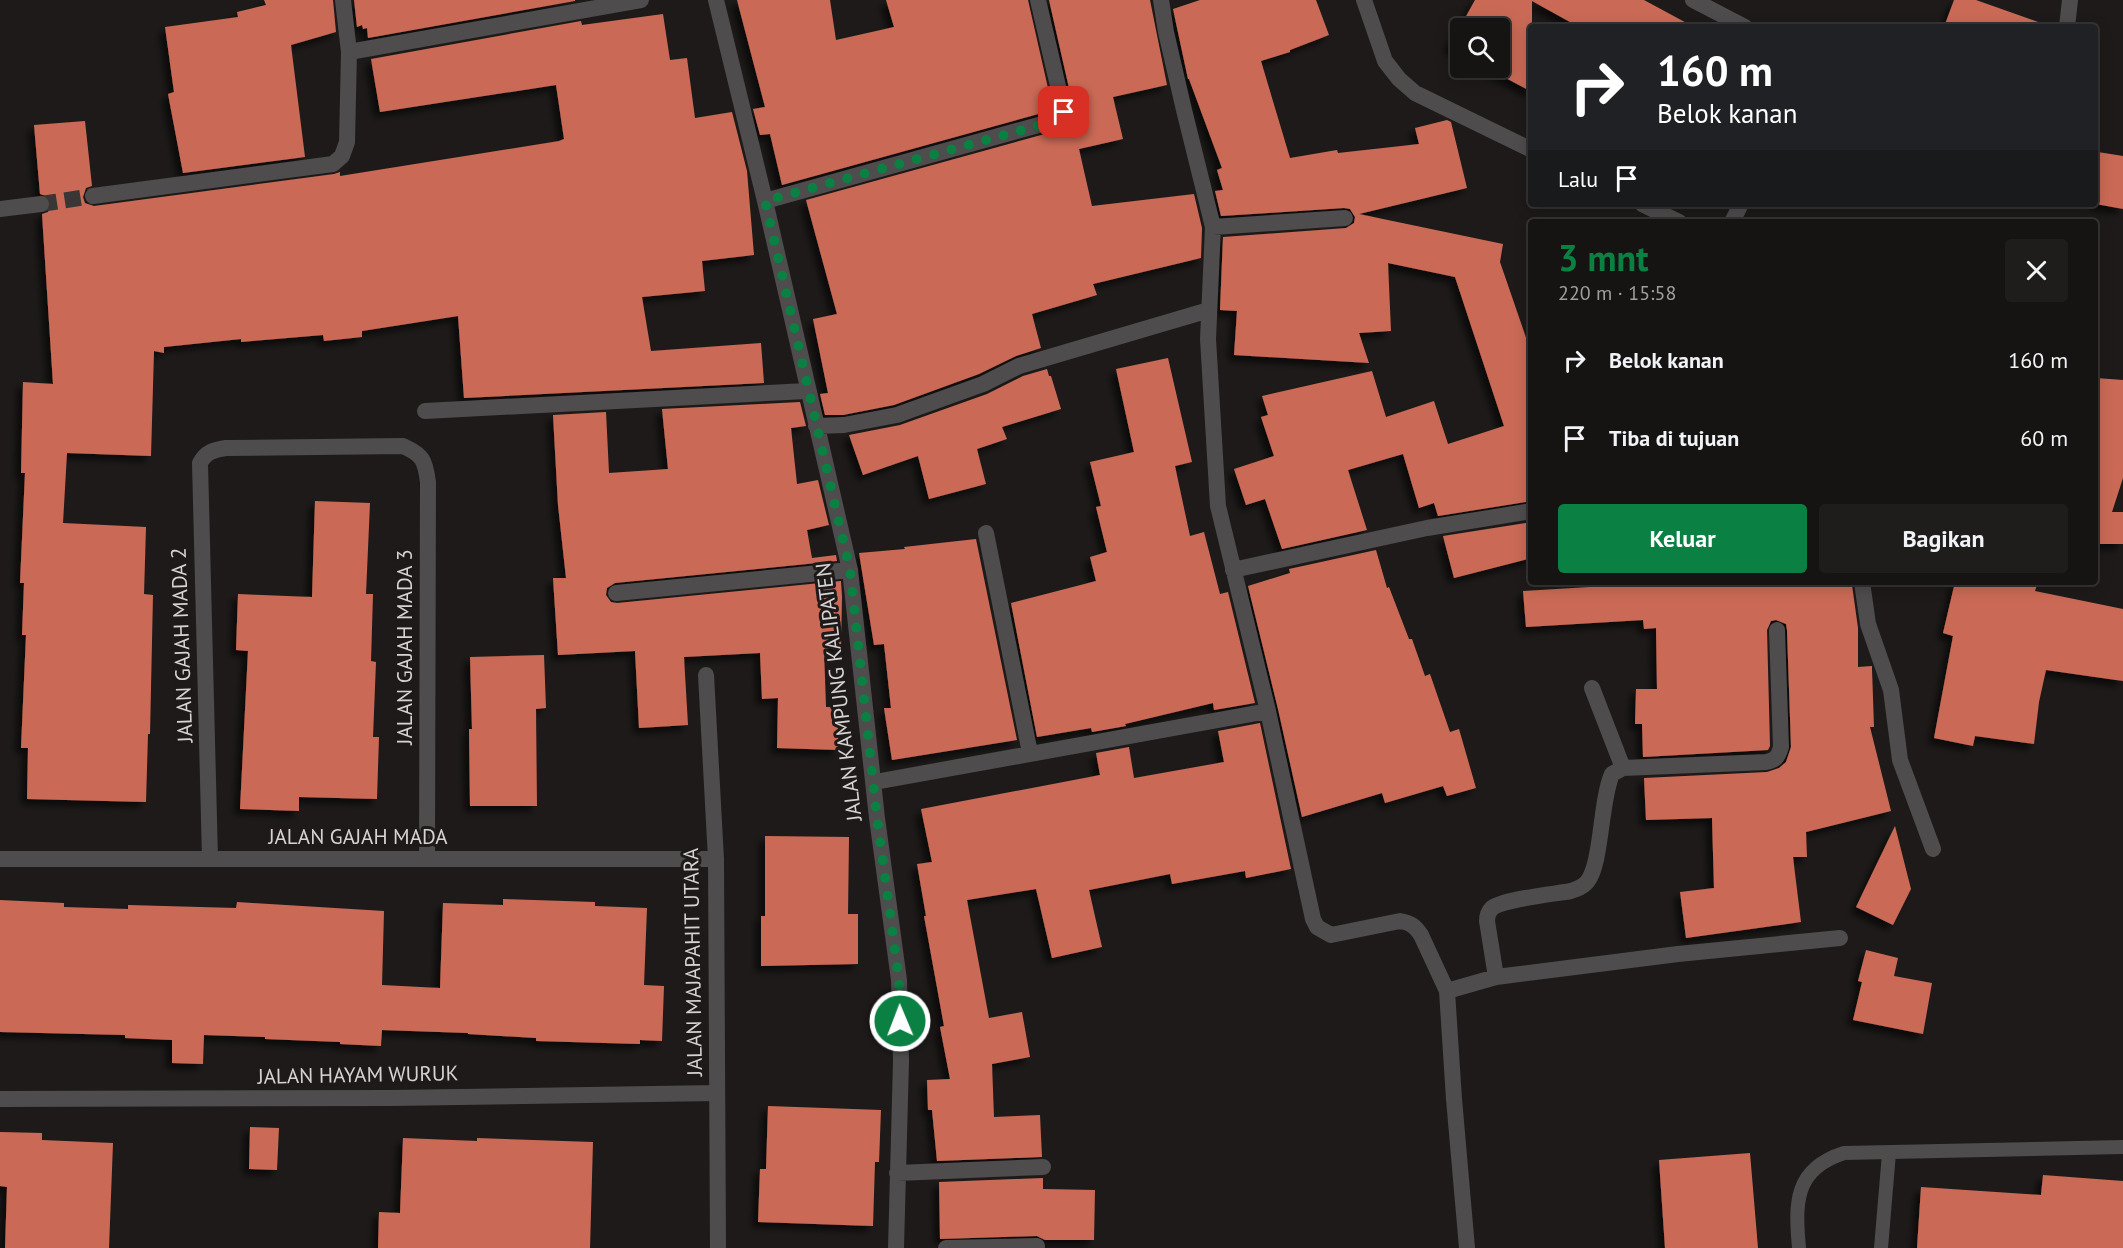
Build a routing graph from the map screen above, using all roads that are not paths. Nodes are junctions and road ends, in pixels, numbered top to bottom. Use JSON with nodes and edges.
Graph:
{"nodes":[{"id":1,"x":343,"y":0,"type":"edge"},
{"id":2,"x":641,"y":0,"type":"edge"},
{"id":3,"x":716,"y":0,"type":"edge"},
{"id":4,"x":1038,"y":0,"type":"edge"},
{"id":5,"x":1161,"y":0,"type":"edge"},
{"id":6,"x":1364,"y":0,"type":"edge"},
{"id":7,"x":1693,"y":0,"type":"edge"},
{"id":8,"x":2070,"y":0,"type":"edge"},
{"id":9,"x":1739,"y":24,"type":"edge"},
{"id":10,"x":2067,"y":24,"type":"edge"},
{"id":11,"x":350,"y":52,"type":"junction"},
{"id":12,"x":1528,"y":148,"type":"edge"},
{"id":13,"x":93,"y":196,"type":"tunnel mouth"},
{"id":14,"x":765,"y":201,"type":"junction"},
{"id":15,"x":41,"y":204,"type":"tunnel mouth"},
{"id":16,"x":1648,"y":207,"type":"edge"},
{"id":17,"x":0,"y":209,"type":"edge"},
{"id":18,"x":1345,"y":218,"type":"dead end"},
{"id":19,"x":1673,"y":219,"type":"edge"},
{"id":20,"x":1213,"y":226,"type":"junction"},
{"id":21,"x":1209,"y":310,"type":"junction"},
{"id":22,"x":807,"y":390,"type":"junction"},
{"id":23,"x":425,"y":411,"type":"dead end"},
{"id":24,"x":816,"y":426,"type":"junction"},
{"id":25,"x":226,"y":448,"type":"joint"},
{"id":26,"x":1528,"y":512,"type":"edge"},
{"id":27,"x":986,"y":533,"type":"dead end"},
{"id":28,"x":850,"y":570,"type":"junction"},
{"id":29,"x":1233,"y":570,"type":"junction"},
{"id":30,"x":1862,"y":585,"type":"edge"},
{"id":31,"x":616,"y":593,"type":"dead end"},
{"id":32,"x":1777,"y":630,"type":"dead end"},
{"id":33,"x":706,"y":675,"type":"dead end"},
{"id":34,"x":1592,"y":688,"type":"dead end"},
{"id":35,"x":1268,"y":711,"type":"junction"},
{"id":36,"x":1030,"y":753,"type":"junction"},
{"id":37,"x":1623,"y":768,"type":"junction"},
{"id":38,"x":875,"y":782,"type":"junction"},
{"id":39,"x":1933,"y":849,"type":"dead end"},
{"id":40,"x":0,"y":858,"type":"edge"},
{"id":41,"x":210,"y":859,"type":"junction"},
{"id":42,"x":428,"y":859,"type":"junction"},
{"id":43,"x":716,"y":860,"type":"junction"},
{"id":44,"x":1840,"y":938,"type":"dead end"},
{"id":45,"x":1496,"y":977,"type":"junction"},
{"id":46,"x":1447,"y":991,"type":"junction"},
{"id":47,"x":717,"y":1093,"type":"junction"},
{"id":48,"x":0,"y":1100,"type":"edge"},
{"id":49,"x":2123,"y":1147,"type":"edge"},
{"id":50,"x":1888,"y":1153,"type":"junction"},
{"id":51,"x":1043,"y":1167,"type":"dead end"},
{"id":52,"x":897,"y":1173,"type":"junction"},
{"id":53,"x":1037,"y":1246,"type":"dead end"},
{"id":54,"x":718,"y":1248,"type":"edge"},
{"id":55,"x":896,"y":1248,"type":"edge"},
{"id":56,"x":946,"y":1248,"type":"edge"},
{"id":57,"x":1467,"y":1248,"type":"edge"},
{"id":58,"x":1799,"y":1248,"type":"edge"},
{"id":59,"x":1881,"y":1248,"type":"edge"}],
"edges":[{"from":1,"to":11,"type":"street"},
{"from":2,"to":11,"type":"street"},
{"from":3,"to":14,"type":"street","name":"JALAN KAMPUNG KALIPATEN"},
{"from":4,"to":14,"type":"street"},
{"from":5,"to":20,"type":"street"},
{"from":6,"to":12,"type":"street"},
{"from":7,"to":9,"type":"street"},
{"from":8,"to":10,"type":"street"},
{"from":11,"to":13,"type":"street"},
{"from":14,"to":22,"type":"street","name":"JALAN KAMPUNG KALIPATEN"},
{"from":15,"to":17,"type":"street"},
{"from":16,"to":19,"type":"street"},
{"from":18,"to":20,"type":"street"},
{"from":20,"to":21,"type":"street"},
{"from":21,"to":24,"type":"street"},
{"from":21,"to":29,"type":"street"},
{"from":22,"to":23,"type":"street"},
{"from":22,"to":24,"type":"street","name":"JALAN KAMPUNG KALIPATEN"},
{"from":24,"to":28,"type":"street","name":"JALAN KAMPUNG KALIPATEN"},
{"from":25,"to":41,"type":"street","name":"JALAN GAJAH MADA 2"},
{"from":25,"to":42,"type":"street","name":"JALAN GAJAH MADA 3"},
{"from":26,"to":29,"type":"street"},
{"from":27,"to":36,"type":"street"},
{"from":28,"to":31,"type":"street"},
{"from":28,"to":38,"type":"street","name":"JALAN KAMPUNG KALIPATEN"},
{"from":29,"to":35,"type":"street"},
{"from":30,"to":39,"type":"street"},
{"from":32,"to":37,"type":"street"},
{"from":33,"to":43,"type":"street","name":"JALAN MAJAPAHIT UTARA"},
{"from":34,"to":37,"type":"street"},
{"from":35,"to":36,"type":"street"},
{"from":35,"to":46,"type":"street"},
{"from":36,"to":38,"type":"street"},
{"from":37,"to":45,"type":"street"},
{"from":38,"to":52,"type":"street","name":"JALAN KAMPUNG KALIPATEN"},
{"from":40,"to":41,"type":"street","name":"JALAN GAJAH MADA"},
{"from":41,"to":42,"type":"street","name":"JALAN GAJAH MADA"},
{"from":42,"to":43,"type":"street","name":"JALAN GAJAH MADA"},
{"from":43,"to":47,"type":"street","name":"JALAN MAJAPAHIT UTARA"},
{"from":44,"to":45,"type":"street"},
{"from":45,"to":46,"type":"street"},
{"from":46,"to":57,"type":"street"},
{"from":47,"to":48,"type":"street","name":"JALAN HAYAM WURUK"},
{"from":47,"to":54,"type":"street","name":"JALAN MAJAPAHIT UTARA"},
{"from":49,"to":50,"type":"lane"},
{"from":50,"to":58,"type":"lane"},
{"from":50,"to":59,"type":"lane"},
{"from":51,"to":52,"type":"street"},
{"from":52,"to":55,"type":"street","name":"JALAN KAMPUNG KALIPATEN"},
{"from":53,"to":56,"type":"street"}]}
